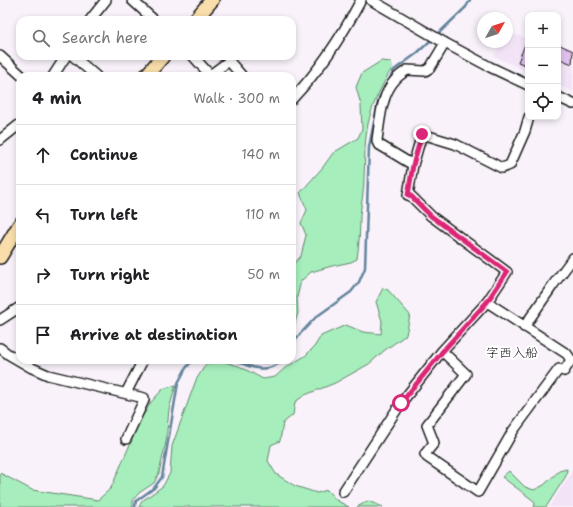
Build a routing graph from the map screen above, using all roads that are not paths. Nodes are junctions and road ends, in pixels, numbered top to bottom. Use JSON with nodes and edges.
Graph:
{"nodes":[{"id":1,"x":132,"y":0,"type":"edge"},
{"id":2,"x":212,"y":0,"type":"edge"},
{"id":3,"x":361,"y":0,"type":"edge"},
{"id":4,"x":370,"y":0,"type":"edge"},
{"id":5,"x":104,"y":1,"type":"edge"},
{"id":6,"x":93,"y":16,"type":"edge"},
{"id":7,"x":150,"y":16,"type":"edge"},
{"id":8,"x":198,"y":16,"type":"edge"},
{"id":9,"x":442,"y":41,"type":"junction"},
{"id":10,"x":0,"y":56,"type":"edge"},
{"id":11,"x":63,"y":60,"type":"edge"},
{"id":12,"x":78,"y":60,"type":"edge"},
{"id":13,"x":160,"y":60,"type":"edge"},
{"id":14,"x":197,"y":60,"type":"edge"},
{"id":15,"x":18,"y":72,"type":"edge"},
{"id":16,"x":56,"y":72,"type":"edge"},
{"id":17,"x":91,"y":72,"type":"edge"},
{"id":18,"x":149,"y":72,"type":"edge"},
{"id":19,"x":207,"y":72,"type":"edge"},
{"id":20,"x":214,"y":72,"type":"edge"},
{"id":21,"x":239,"y":72,"type":"edge"},
{"id":22,"x":525,"y":83,"type":"edge"},
{"id":23,"x":296,"y":94,"type":"edge"},
{"id":24,"x":561,"y":98,"type":"edge"},
{"id":25,"x":573,"y":104,"type":"edge"},
{"id":26,"x":527,"y":120,"type":"edge"},
{"id":27,"x":16,"y":127,"type":"edge"},
{"id":28,"x":0,"y":140,"type":"edge"},
{"id":29,"x":413,"y":165,"type":"junction"},
{"id":30,"x":16,"y":231,"type":"edge"},
{"id":31,"x":0,"y":257,"type":"edge"},
{"id":32,"x":573,"y":258,"type":"edge"},
{"id":33,"x":487,"y":302,"type":"junction"},
{"id":34,"x":16,"y":309,"type":"edge"},
{"id":35,"x":0,"y":320,"type":"edge"},
{"id":36,"x":524,"y":327,"type":"junction"},
{"id":37,"x":0,"y":348,"type":"edge"},
{"id":38,"x":442,"y":352,"type":"junction"},
{"id":39,"x":16,"y":359,"type":"edge"},
{"id":40,"x":25,"y":364,"type":"edge"},
{"id":41,"x":141,"y":364,"type":"edge"},
{"id":42,"x":564,"y":371,"type":"junction"},
{"id":43,"x":573,"y":376,"type":"edge"},
{"id":44,"x":126,"y":393,"type":"junction"},
{"id":45,"x":126,"y":438,"type":"dead end"},
{"id":46,"x":343,"y":492,"type":"dead end"}],
"edges":[{"from":1,"to":7,"type":"street"},
{"from":2,"to":8,"type":"highway"},
{"from":3,"to":23,"type":"street"},
{"from":4,"to":9,"type":"street"},
{"from":5,"to":6,"type":"street"},
{"from":9,"to":22,"type":"street"},
{"from":9,"to":29,"type":"street"},
{"from":10,"to":15,"type":"street"},
{"from":11,"to":16,"type":"street"},
{"from":12,"to":17,"type":"street"},
{"from":13,"to":18,"type":"highway"},
{"from":14,"to":19,"type":"street"},
{"from":20,"to":21,"type":"street"},
{"from":24,"to":25,"type":"street"},
{"from":26,"to":29,"type":"street"},
{"from":27,"to":28,"type":"street"},
{"from":29,"to":33,"type":"street"},
{"from":30,"to":31,"type":"highway"},
{"from":32,"to":36,"type":"street"},
{"from":33,"to":36,"type":"street"},
{"from":33,"to":38,"type":"street"},
{"from":34,"to":35,"type":"street"},
{"from":36,"to":42,"type":"street"},
{"from":37,"to":39,"type":"street"},
{"from":38,"to":42,"type":"street"},
{"from":38,"to":46,"type":"street"},
{"from":40,"to":44,"type":"street"},
{"from":41,"to":44,"type":"street"},
{"from":42,"to":43,"type":"street"},
{"from":44,"to":45,"type":"street"}]}
